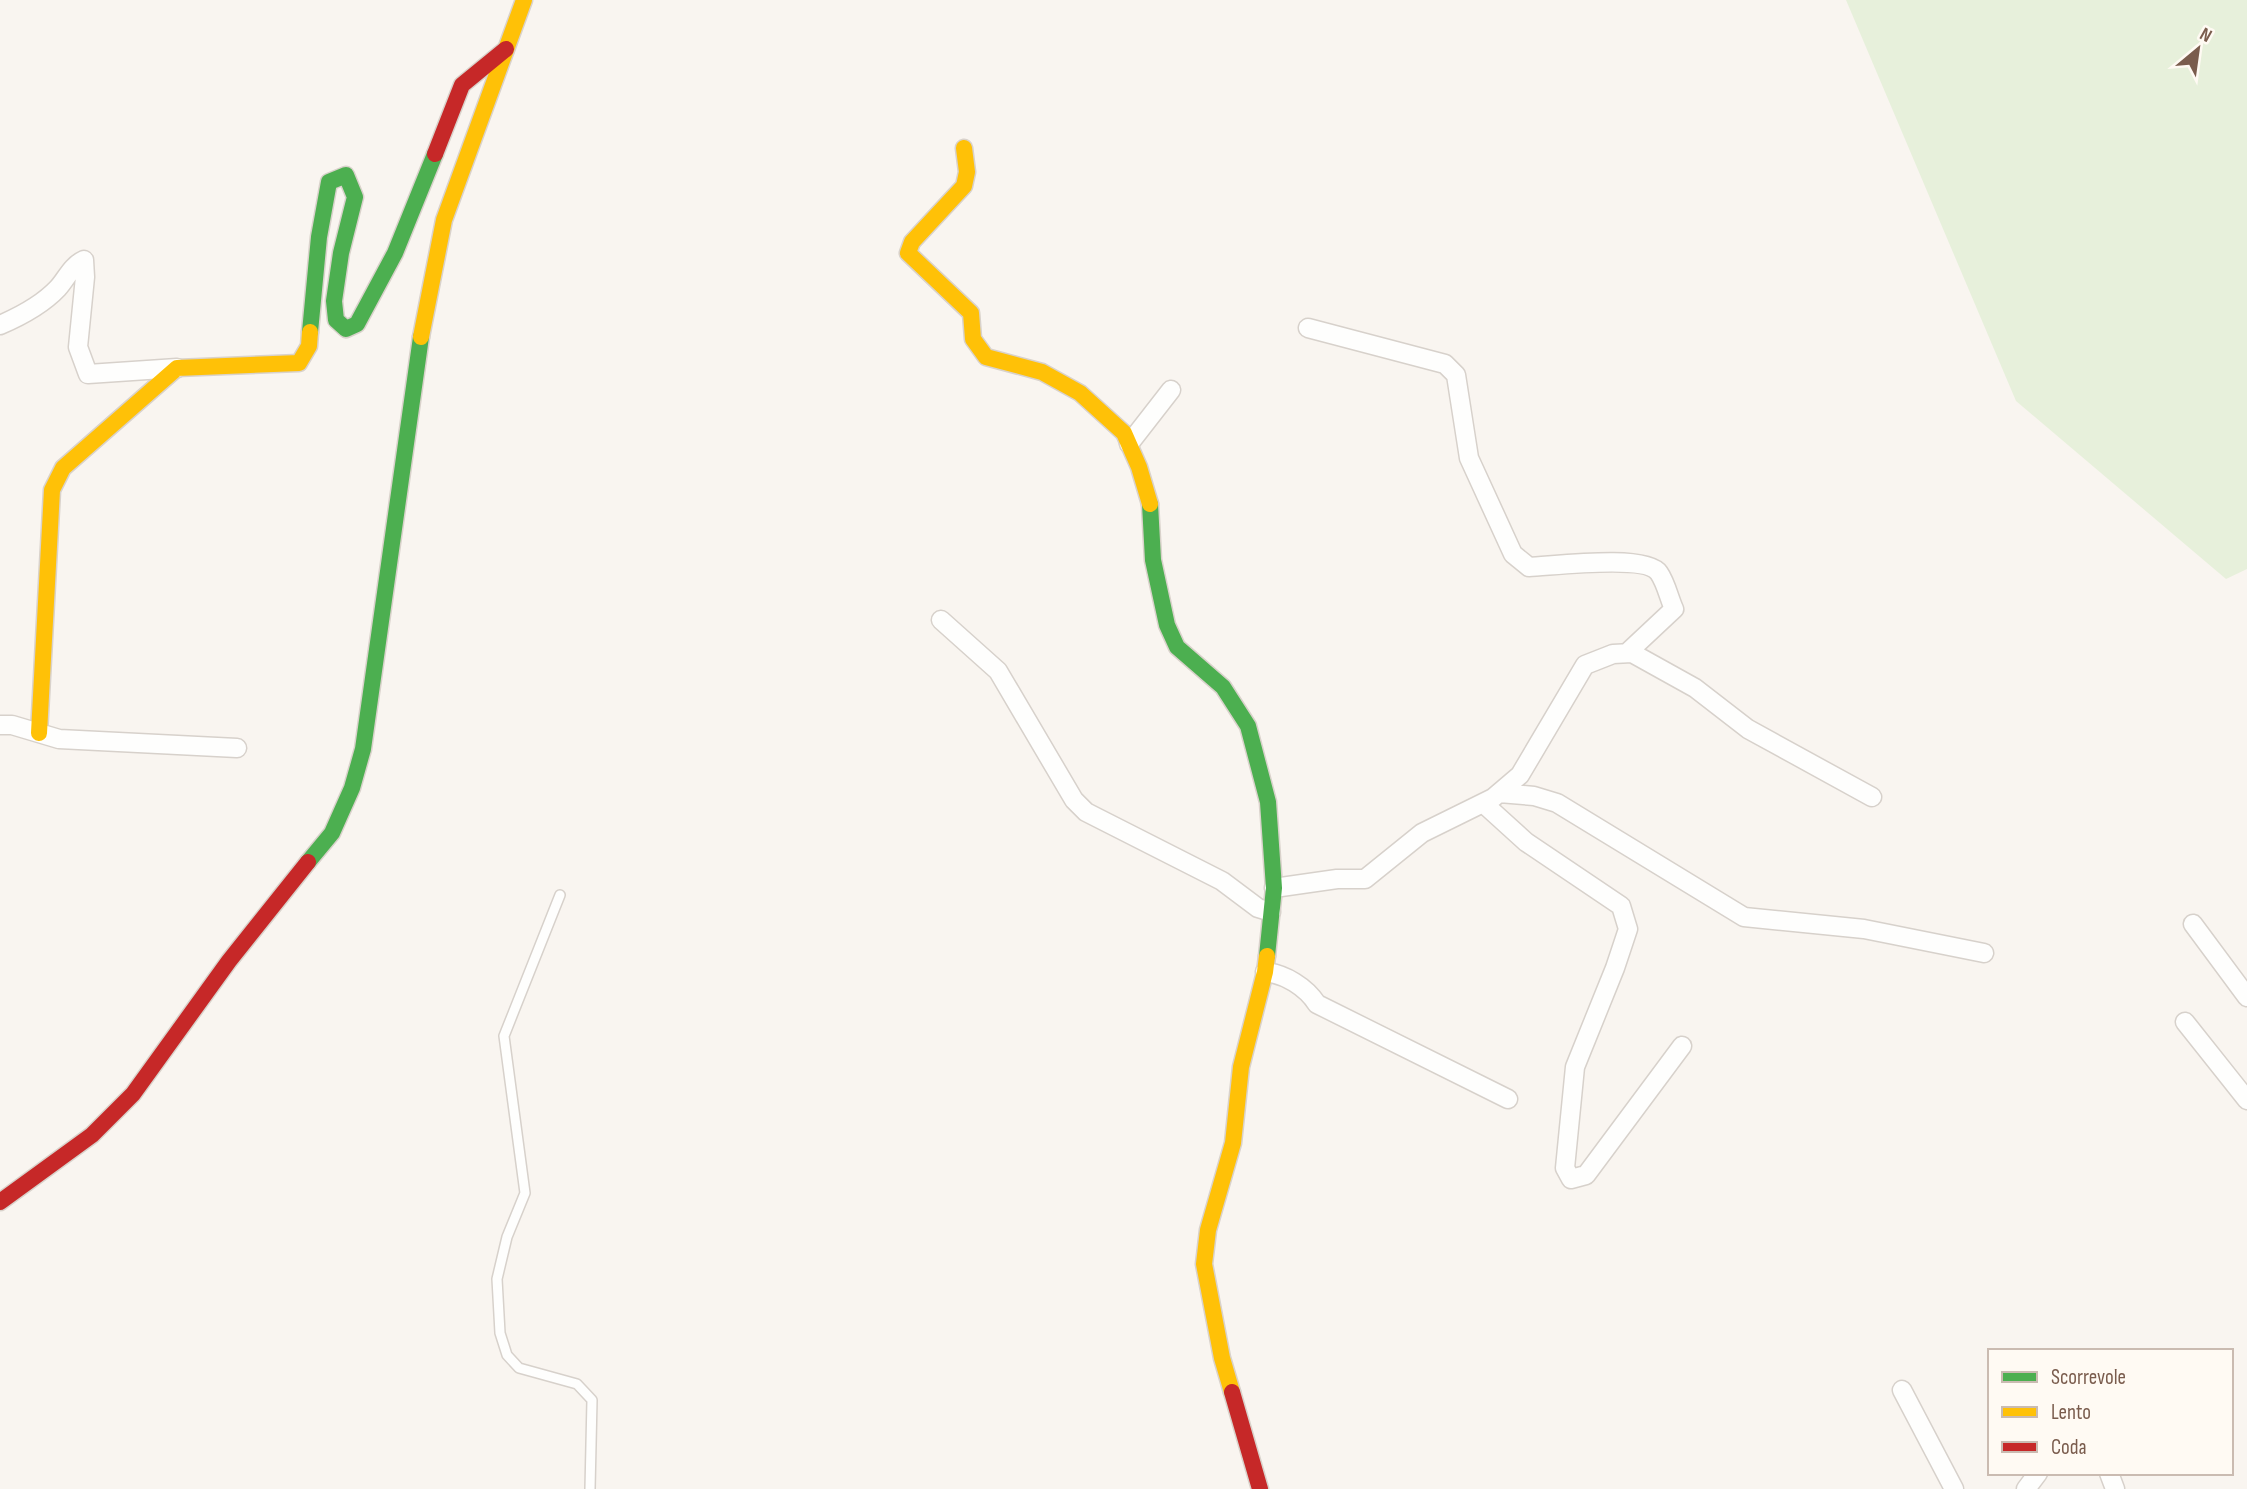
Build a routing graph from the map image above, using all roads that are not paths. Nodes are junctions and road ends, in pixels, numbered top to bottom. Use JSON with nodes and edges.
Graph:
{"nodes":[{"id":1,"x":524,"y":0,"type":"edge"},
{"id":2,"x":508,"y":48,"type":"junction"},
{"id":3,"x":964,"y":148,"type":"dead end"},
{"id":4,"x":0,"y":325,"type":"edge"},
{"id":5,"x":1308,"y":328,"type":"dead end"},
{"id":6,"x":177,"y":368,"type":"junction"},
{"id":7,"x":1171,"y":390,"type":"dead end"},
{"id":8,"x":1129,"y":444,"type":"junction"},
{"id":9,"x":940,"y":620,"type":"dead end"},
{"id":10,"x":1627,"y":653,"type":"junction"},
{"id":11,"x":0,"y":725,"type":"edge"},
{"id":12,"x":40,"y":733,"type":"junction"},
{"id":13,"x":237,"y":748,"type":"dead end"},
{"id":14,"x":1499,"y":793,"type":"junction"},
{"id":15,"x":1871,"y":797,"type":"dead end"},
{"id":16,"x":1483,"y":803,"type":"junction"},
{"id":17,"x":1274,"y":888,"type":"junction"},
{"id":18,"x":560,"y":895,"type":"dead end"},
{"id":19,"x":1271,"y":912,"type":"junction"},
{"id":20,"x":2193,"y":924,"type":"dead end"},
{"id":21,"x":1984,"y":953,"type":"dead end"},
{"id":22,"x":1265,"y":972,"type":"junction"},
{"id":23,"x":2247,"y":996,"type":"edge"},
{"id":24,"x":2185,"y":1022,"type":"dead end"},
{"id":25,"x":1682,"y":1046,"type":"dead end"},
{"id":26,"x":1508,"y":1099,"type":"dead end"},
{"id":27,"x":2247,"y":1100,"type":"edge"},
{"id":28,"x":0,"y":1202,"type":"edge"},
{"id":29,"x":1902,"y":1391,"type":"dead end"},
{"id":30,"x":590,"y":1489,"type":"edge"},
{"id":31,"x":1260,"y":1489,"type":"edge"},
{"id":32,"x":1954,"y":1489,"type":"edge"}],
"edges":[{"from":1,"to":2,"type":"street"},
{"from":2,"to":6,"type":"street"},
{"from":2,"to":28,"type":"street"},
{"from":3,"to":8,"type":"street"},
{"from":4,"to":6,"type":"street"},
{"from":5,"to":10,"type":"street"},
{"from":6,"to":12,"type":"street"},
{"from":7,"to":8,"type":"street"},
{"from":8,"to":17,"type":"street"},
{"from":9,"to":19,"type":"street"},
{"from":10,"to":14,"type":"street"},
{"from":10,"to":15,"type":"street"},
{"from":11,"to":12,"type":"street"},
{"from":12,"to":13,"type":"street"},
{"from":14,"to":16,"type":"street"},
{"from":14,"to":21,"type":"street"},
{"from":16,"to":17,"type":"street"},
{"from":16,"to":25,"type":"street"},
{"from":17,"to":19,"type":"street"},
{"from":18,"to":30,"type":"lane"},
{"from":19,"to":22,"type":"street"},
{"from":20,"to":23,"type":"street"},
{"from":22,"to":26,"type":"street"},
{"from":22,"to":31,"type":"street"},
{"from":24,"to":27,"type":"street"},
{"from":29,"to":32,"type":"street"}]}
